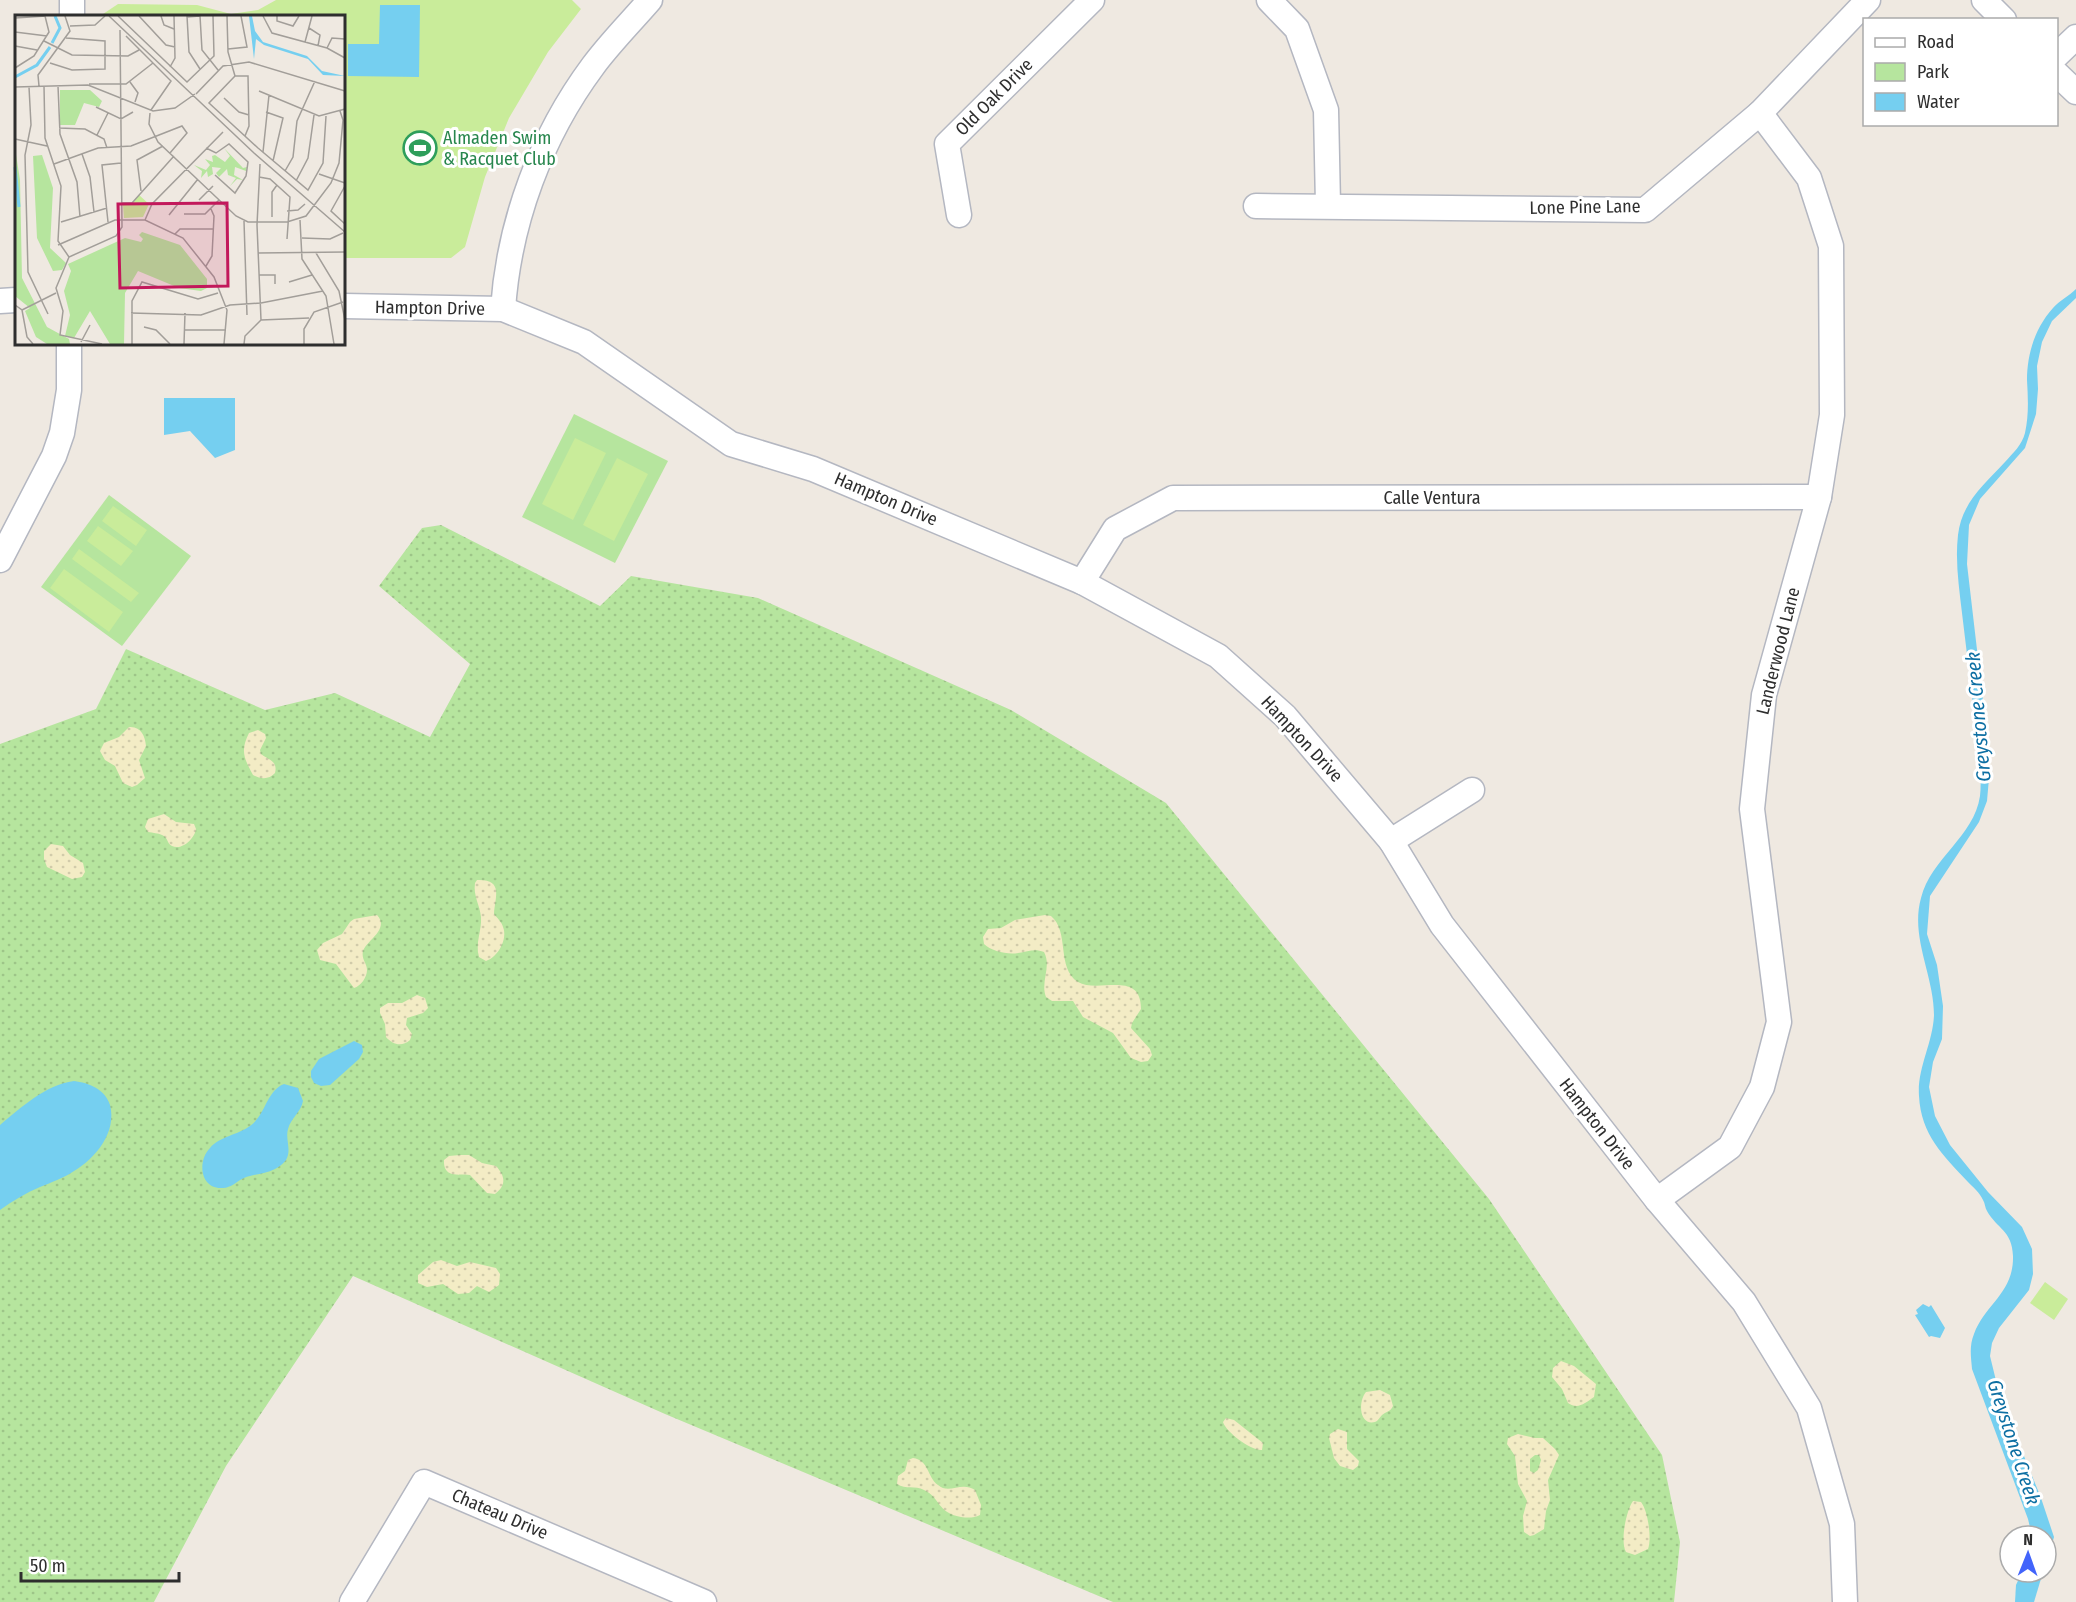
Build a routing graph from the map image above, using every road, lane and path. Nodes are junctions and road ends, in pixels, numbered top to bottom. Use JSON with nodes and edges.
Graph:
{"nodes":[{"id":1,"x":650,"y":0,"type":"edge"},
{"id":2,"x":1092,"y":0,"type":"edge"},
{"id":3,"x":1269,"y":0,"type":"edge"},
{"id":4,"x":1868,"y":0,"type":"edge"},
{"id":5,"x":1984,"y":0,"type":"edge"},
{"id":6,"x":2002,"y":18,"type":"edge"},
{"id":7,"x":2076,"y":37,"type":"edge"},
{"id":8,"x":2058,"y":54,"type":"edge"},
{"id":9,"x":2058,"y":75,"type":"edge"},
{"id":10,"x":2076,"y":92,"type":"edge"},
{"id":11,"x":1760,"y":113,"type":"junction"},
{"id":12,"x":1328,"y":205,"type":"junction"},
{"id":13,"x":1256,"y":206,"type":"dead end"},
{"id":14,"x":959,"y":215,"type":"dead end"},
{"id":15,"x":15,"y":300,"type":"edge"},
{"id":16,"x":0,"y":301,"type":"edge"},
{"id":17,"x":345,"y":306,"type":"edge"},
{"id":18,"x":503,"y":309,"type":"junction"},
{"id":19,"x":69,"y":345,"type":"edge"},
{"id":20,"x":1819,"y":497,"type":"junction"},
{"id":21,"x":0,"y":560,"type":"edge"},
{"id":22,"x":1082,"y":582,"type":"junction"},
{"id":23,"x":1472,"y":790,"type":"dead end"},
{"id":24,"x":1391,"y":841,"type":"junction"},
{"id":25,"x":1657,"y":1200,"type":"junction"},
{"id":26,"x":676,"y":1597,"type":"edge"},
{"id":27,"x":352,"y":1602,"type":"edge"},
{"id":28,"x":704,"y":1602,"type":"edge"},
{"id":29,"x":1845,"y":1602,"type":"edge"}],
"edges":[{"from":1,"to":18,"type":"street"},
{"from":2,"to":14,"type":"street","name":"Old Oak Drive"},
{"from":3,"to":12,"type":"street"},
{"from":4,"to":11,"type":"street","name":"Lone Pine Lane"},
{"from":5,"to":6,"type":"street"},
{"from":7,"to":8,"type":"street"},
{"from":9,"to":10,"type":"street"},
{"from":11,"to":12,"type":"street","name":"Lone Pine Lane"},
{"from":11,"to":20,"type":"street","name":"Landerwood Lane"},
{"from":12,"to":13,"type":"street","name":"Lone Pine Lane"},
{"from":15,"to":16,"type":"street"},
{"from":17,"to":18,"type":"street","name":"Hampton Drive"},
{"from":18,"to":22,"type":"street","name":"Hampton Drive"},
{"from":19,"to":21,"type":"street"},
{"from":20,"to":22,"type":"street","name":"Calle Ventura"},
{"from":20,"to":25,"type":"street","name":"Landerwood Lane"},
{"from":22,"to":24,"type":"street","name":"Hampton Drive"},
{"from":23,"to":24,"type":"street"},
{"from":24,"to":25,"type":"street","name":"Hampton Drive"},
{"from":25,"to":29,"type":"street","name":"Hampton Drive"},
{"from":26,"to":27,"type":"street","name":"Chateau Drive"},
{"from":26,"to":28,"type":"street","name":"Chateau Drive"}]}
